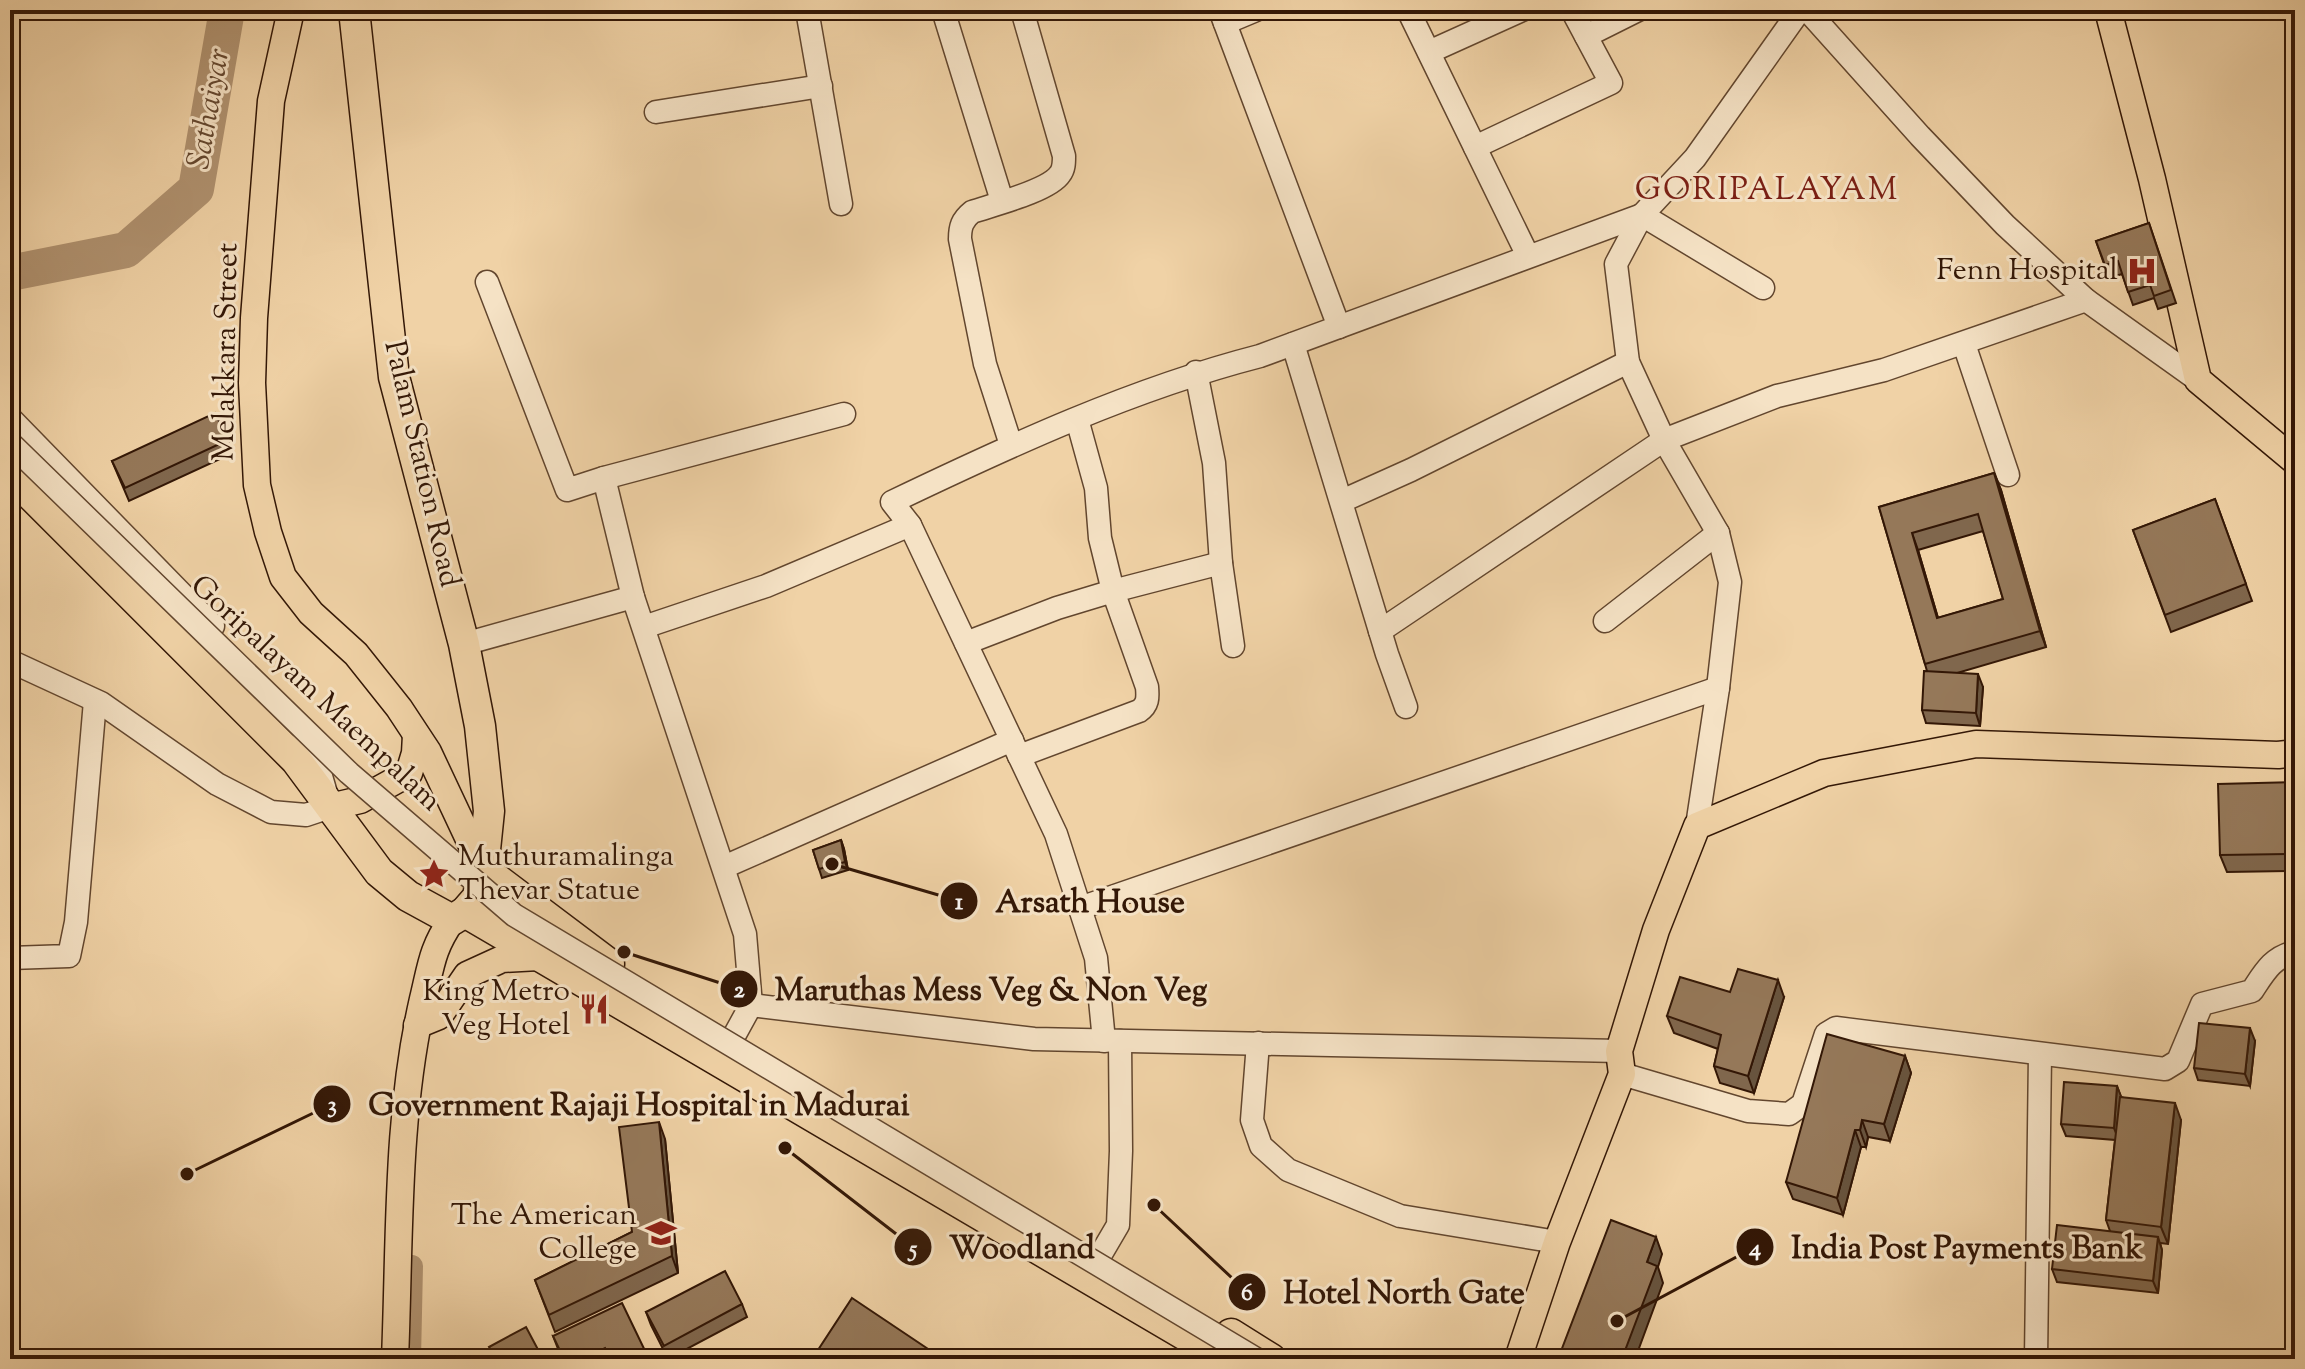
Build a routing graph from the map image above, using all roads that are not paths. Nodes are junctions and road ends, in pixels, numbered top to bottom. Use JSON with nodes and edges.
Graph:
{"nodes":[{"id":1,"x":291,"y":10,"type":"edge"},
{"id":2,"x":354,"y":10,"type":"edge"},
{"id":3,"x":807,"y":10,"type":"edge"},
{"id":4,"x":943,"y":10,"type":"edge"},
{"id":5,"x":1022,"y":10,"type":"edge"},
{"id":6,"x":1256,"y":10,"type":"edge"},
{"id":7,"x":1408,"y":10,"type":"edge"},
{"id":8,"x":1522,"y":10,"type":"edge"},
{"id":9,"x":1572,"y":10,"type":"edge"},
{"id":10,"x":1638,"y":10,"type":"edge"},
{"id":11,"x":1800,"y":10,"type":"edge"},
{"id":12,"x":1807,"y":10,"type":"edge"},
{"id":13,"x":2108,"y":10,"type":"edge"},
{"id":14,"x":1223,"y":17,"type":"edge"},
{"id":15,"x":1586,"y":36,"type":"junction"},
{"id":16,"x":1429,"y":52,"type":"junction"},
{"id":17,"x":821,"y":86,"type":"junction"},
{"id":18,"x":656,"y":112,"type":"dead end"},
{"id":19,"x":1475,"y":147,"type":"junction"},
{"id":20,"x":1002,"y":201,"type":"junction"},
{"id":21,"x":841,"y":204,"type":"dead end"},
{"id":22,"x":1642,"y":215,"type":"junction"},
{"id":23,"x":1528,"y":256,"type":"junction"},
{"id":24,"x":487,"y":282,"type":"dead end"},
{"id":25,"x":1763,"y":288,"type":"dead end"},
{"id":26,"x":2086,"y":300,"type":"junction"},
{"id":27,"x":1339,"y":327,"type":"junction"},
{"id":28,"x":1293,"y":344,"type":"junction"},
{"id":29,"x":1964,"y":344,"type":"junction"},
{"id":30,"x":1628,"y":362,"type":"junction"},
{"id":31,"x":1196,"y":372,"type":"junction"},
{"id":32,"x":2198,"y":380,"type":"junction"},
{"id":33,"x":844,"y":414,"type":"dead end"},
{"id":34,"x":10,"y":418,"type":"edge"},
{"id":35,"x":1077,"y":419,"type":"junction"},
{"id":36,"x":1664,"y":440,"type":"junction"},
{"id":37,"x":10,"y":443,"type":"edge"},
{"id":38,"x":1011,"y":445,"type":"junction"},
{"id":39,"x":2295,"y":461,"type":"edge"},
{"id":40,"x":10,"y":474,"type":"edge"},
{"id":41,"x":2008,"y":475,"type":"dead end"},
{"id":42,"x":604,"y":478,"type":"junction"},
{"id":43,"x":1342,"y":501,"type":"junction"},
{"id":44,"x":910,"y":525,"type":"junction"},
{"id":45,"x":1718,"y":533,"type":"junction"},
{"id":46,"x":1221,"y":563,"type":"junction"},
{"id":47,"x":1113,"y":591,"type":"junction"},
{"id":48,"x":633,"y":597,"type":"junction"},
{"id":49,"x":1605,"y":621,"type":"dead end"},
{"id":50,"x":644,"y":627,"type":"junction"},
{"id":51,"x":1380,"y":631,"type":"junction"},
{"id":52,"x":966,"y":643,"type":"junction"},
{"id":53,"x":464,"y":644,"type":"junction"},
{"id":54,"x":1233,"y":646,"type":"dead end"},
{"id":55,"x":10,"y":661,"type":"edge"},
{"id":56,"x":1718,"y":688,"type":"junction"},
{"id":57,"x":95,"y":701,"type":"junction"},
{"id":58,"x":1406,"y":707,"type":"dead end"},
{"id":59,"x":416,"y":735,"type":"junction"},
{"id":60,"x":1016,"y":748,"type":"junction"},
{"id":61,"x":2295,"y":753,"type":"edge"},
{"id":62,"x":330,"y":807,"type":"junction"},
{"id":63,"x":1697,"y":826,"type":"junction"},
{"id":64,"x":724,"y":867,"type":"junction"},
{"id":65,"x":483,"y":869,"type":"junction"},
{"id":66,"x":1080,"y":908,"type":"junction"},
{"id":67,"x":458,"y":916,"type":"junction"},
{"id":68,"x":2295,"y":952,"type":"edge"},
{"id":69,"x":539,"y":957,"type":"junction"},
{"id":70,"x":10,"y":958,"type":"edge"},
{"id":71,"x":751,"y":1005,"type":"junction"},
{"id":72,"x":417,"y":1025,"type":"junction"},
{"id":73,"x":734,"y":1036,"type":"junction"},
{"id":74,"x":1112,"y":1041,"type":"junction"},
{"id":75,"x":1258,"y":1043,"type":"junction"},
{"id":76,"x":2040,"y":1054,"type":"junction"},
{"id":77,"x":1620,"y":1062,"type":"junction"},
{"id":78,"x":1557,"y":1242,"type":"junction"},
{"id":79,"x":1101,"y":1254,"type":"junction"},
{"id":80,"x":395,"y":1359,"type":"edge"},
{"id":81,"x":1226,"y":1359,"type":"edge"},
{"id":82,"x":1256,"y":1359,"type":"edge"},
{"id":83,"x":1271,"y":1359,"type":"edge"},
{"id":84,"x":1518,"y":1359,"type":"edge"},
{"id":85,"x":2036,"y":1359,"type":"edge"}],
"edges":[{"from":1,"to":59,"type":"main road","name":"Melakkara Street"},
{"from":2,"to":53,"type":"highway","name":"Palam Station Road"},
{"from":3,"to":17,"type":"street"},
{"from":4,"to":20,"type":"street"},
{"from":5,"to":20,"type":"street"},
{"from":6,"to":14,"type":"street"},
{"from":7,"to":16,"type":"street"},
{"from":8,"to":16,"type":"street"},
{"from":9,"to":15,"type":"street"},
{"from":10,"to":15,"type":"street"},
{"from":11,"to":22,"type":"street"},
{"from":12,"to":26,"type":"street"},
{"from":13,"to":32,"type":"main road"},
{"from":14,"to":27,"type":"street"},
{"from":15,"to":19,"type":"street"},
{"from":16,"to":19,"type":"street"},
{"from":17,"to":18,"type":"street"},
{"from":17,"to":21,"type":"street"},
{"from":19,"to":23,"type":"street"},
{"from":20,"to":38,"type":"street"},
{"from":22,"to":23,"type":"street"},
{"from":22,"to":25,"type":"street"},
{"from":22,"to":30,"type":"street"},
{"from":23,"to":27,"type":"street"},
{"from":24,"to":42,"type":"street"},
{"from":26,"to":29,"type":"street"},
{"from":26,"to":32,"type":"street"},
{"from":27,"to":28,"type":"street"},
{"from":28,"to":31,"type":"street"},
{"from":28,"to":43,"type":"street"},
{"from":29,"to":36,"type":"street"},
{"from":29,"to":41,"type":"street"},
{"from":30,"to":36,"type":"street"},
{"from":30,"to":43,"type":"street"},
{"from":31,"to":35,"type":"street"},
{"from":31,"to":46,"type":"street"},
{"from":32,"to":39,"type":"main road"},
{"from":33,"to":42,"type":"street"},
{"from":34,"to":62,"type":"street"},
{"from":35,"to":38,"type":"street"},
{"from":35,"to":47,"type":"street"},
{"from":36,"to":45,"type":"street"},
{"from":36,"to":51,"type":"street"},
{"from":37,"to":82,"type":"street","name":"Goripalayam Maempalam","bridge":true},
{"from":38,"to":44,"type":"street"},
{"from":40,"to":62,"type":"highway"},
{"from":42,"to":48,"type":"street"},
{"from":43,"to":51,"type":"street"},
{"from":44,"to":50,"type":"street"},
{"from":44,"to":52,"type":"street"},
{"from":45,"to":49,"type":"street"},
{"from":45,"to":56,"type":"street"},
{"from":46,"to":47,"type":"street"},
{"from":46,"to":54,"type":"street"},
{"from":47,"to":52,"type":"street"},
{"from":47,"to":60,"type":"street"},
{"from":48,"to":50,"type":"street"},
{"from":48,"to":53,"type":"street"},
{"from":50,"to":64,"type":"street"},
{"from":51,"to":58,"type":"street"},
{"from":52,"to":60,"type":"street"},
{"from":53,"to":65,"type":"highway","name":"Palam Station Road"},
{"from":55,"to":57,"type":"street"},
{"from":56,"to":63,"type":"street"},
{"from":56,"to":66,"type":"street"},
{"from":57,"to":62,"type":"street"},
{"from":57,"to":70,"type":"street"},
{"from":59,"to":62,"type":"main road"},
{"from":59,"to":65,"type":"main road","name":"Melakkara Street"},
{"from":60,"to":64,"type":"street"},
{"from":60,"to":66,"type":"street"},
{"from":61,"to":63,"type":"main road"},
{"from":62,"to":67,"type":"highway"},
{"from":63,"to":77,"type":"main road"},
{"from":64,"to":71,"type":"street"},
{"from":65,"to":67,"type":"highway","name":"Palam Station Road"},
{"from":65,"to":73,"type":"highway"},
{"from":66,"to":74,"type":"street"},
{"from":67,"to":69,"type":"highway"},
{"from":67,"to":72,"type":"main road"},
{"from":68,"to":76,"type":"street"},
{"from":69,"to":72,"type":"main road"},
{"from":69,"to":81,"type":"highway"},
{"from":71,"to":73,"type":"street"},
{"from":71,"to":74,"type":"street"},
{"from":72,"to":80,"type":"main road"},
{"from":73,"to":79,"type":"highway"},
{"from":74,"to":75,"type":"street"},
{"from":74,"to":79,"type":"street"},
{"from":75,"to":77,"type":"street"},
{"from":75,"to":78,"type":"street"},
{"from":76,"to":77,"type":"street"},
{"from":76,"to":85,"type":"street"},
{"from":77,"to":78,"type":"main road"},
{"from":78,"to":84,"type":"main road"},
{"from":79,"to":83,"type":"highway"}]}
